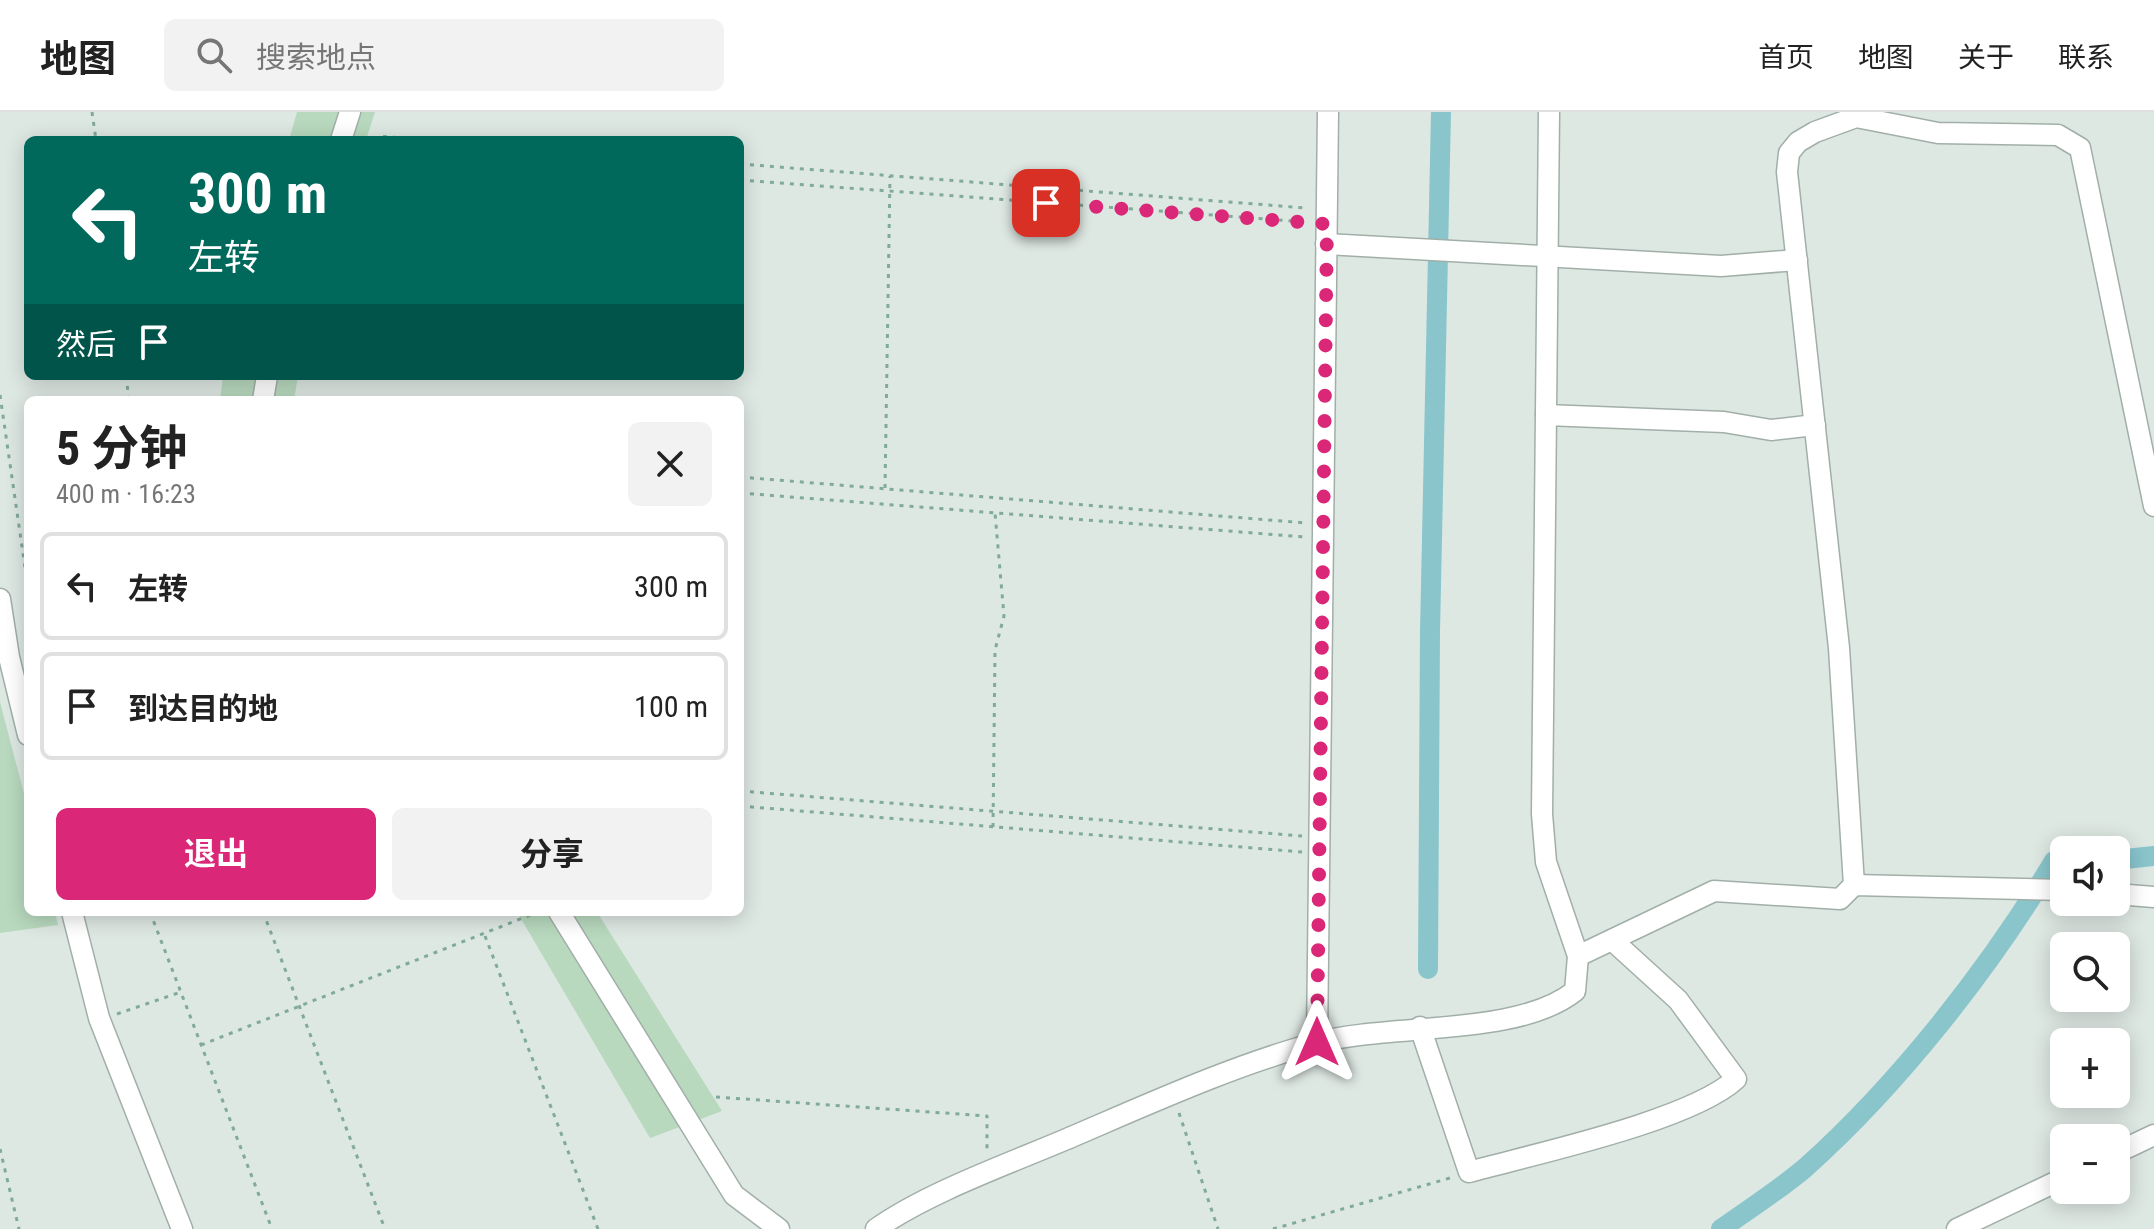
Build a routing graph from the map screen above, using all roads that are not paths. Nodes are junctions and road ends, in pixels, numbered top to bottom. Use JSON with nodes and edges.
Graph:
{"nodes":[{"id":1,"x":350,"y":112,"type":"edge"},
{"id":2,"x":1328,"y":112,"type":"edge"},
{"id":3,"x":1549,"y":112,"type":"edge"},
{"id":4,"x":1857,"y":115,"type":"edge"},
{"id":5,"x":342,"y":136,"type":"edge"},
{"id":6,"x":1327,"y":225,"type":"junction"},
{"id":7,"x":1547,"y":258,"type":"junction"},
{"id":8,"x":1797,"y":260,"type":"junction"},
{"id":9,"x":1546,"y":415,"type":"junction"},
{"id":10,"x":1815,"y":425,"type":"junction"},
{"id":11,"x":2154,"y":506,"type":"edge"},
{"id":12,"x":0,"y":599,"type":"edge"},
{"id":13,"x":24,"y":719,"type":"edge"},
{"id":14,"x":1854,"y":885,"type":"junction"},
{"id":15,"x":2050,"y":889,"type":"edge"},
{"id":16,"x":2130,"y":895,"type":"edge"},
{"id":17,"x":2154,"y":897,"type":"edge"},
{"id":18,"x":73,"y":916,"type":"edge"},
{"id":19,"x":561,"y":916,"type":"edge"},
{"id":20,"x":1612,"y":940,"type":"junction"},
{"id":21,"x":1578,"y":956,"type":"junction"},
{"id":22,"x":1420,"y":1027,"type":"junction"},
{"id":23,"x":1317,"y":1042,"type":"junction"},
{"id":24,"x":2154,"y":1135,"type":"edge"},
{"id":25,"x":2130,"y":1146,"type":"edge"},
{"id":26,"x":2050,"y":1185,"type":"edge"},
{"id":27,"x":182,"y":1229,"type":"edge"},
{"id":28,"x":779,"y":1229,"type":"edge"},
{"id":29,"x":876,"y":1229,"type":"edge"},
{"id":30,"x":1957,"y":1229,"type":"edge"}],
"edges":[{"from":1,"to":5,"type":"street"},
{"from":2,"to":6,"type":"street"},
{"from":3,"to":7,"type":"street"},
{"from":4,"to":8,"type":"street"},
{"from":4,"to":11,"type":"street"},
{"from":6,"to":7,"type":"street"},
{"from":6,"to":23,"type":"street"},
{"from":7,"to":8,"type":"street"},
{"from":7,"to":9,"type":"street"},
{"from":8,"to":10,"type":"street"},
{"from":9,"to":10,"type":"street"},
{"from":9,"to":21,"type":"street"},
{"from":10,"to":14,"type":"street"},
{"from":12,"to":13,"type":"street"},
{"from":14,"to":15,"type":"street"},
{"from":14,"to":20,"type":"street"},
{"from":16,"to":17,"type":"street"},
{"from":18,"to":27,"type":"street"},
{"from":19,"to":28,"type":"street"},
{"from":20,"to":21,"type":"street"},
{"from":20,"to":22,"type":"street"},
{"from":21,"to":22,"type":"street"},
{"from":22,"to":23,"type":"street"},
{"from":23,"to":29,"type":"street"},
{"from":24,"to":25,"type":"street"},
{"from":26,"to":30,"type":"street"}]}
